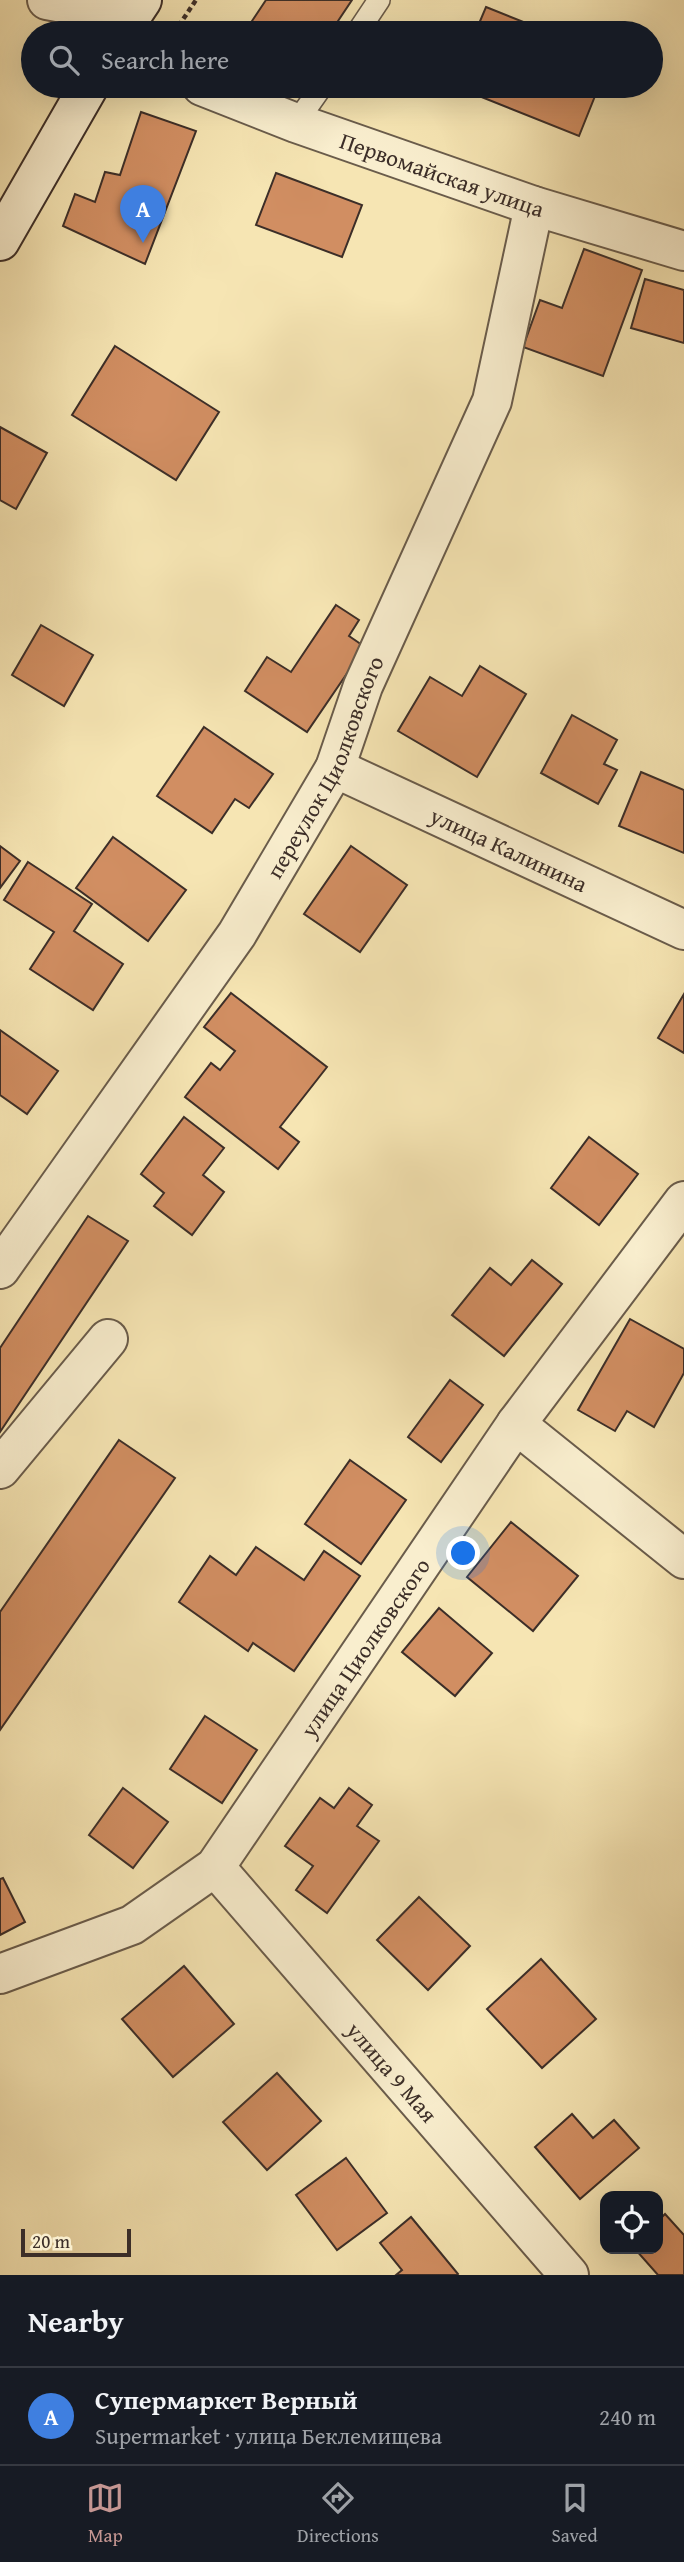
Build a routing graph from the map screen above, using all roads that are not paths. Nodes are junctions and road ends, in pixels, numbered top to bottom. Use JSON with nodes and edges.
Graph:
{"nodes":[{"id":1,"x":47,"y":0,"type":"edge"},
{"id":2,"x":379,"y":0,"type":"edge"},
{"id":3,"x":131,"y":12,"type":"edge"},
{"id":4,"x":365,"y":21,"type":"edge"},
{"id":5,"x":82,"y":98,"type":"edge"},
{"id":6,"x":232,"y":98,"type":"edge"},
{"id":7,"x":314,"y":98,"type":"edge"},
{"id":8,"x":296,"y":123,"type":"junction"},
{"id":9,"x":534,"y":206,"type":"junction"},
{"id":10,"x":0,"y":241,"type":"edge"},
{"id":11,"x":684,"y":251,"type":"edge"},
{"id":12,"x":335,"y":768,"type":"junction"},
{"id":13,"x":684,"y":930,"type":"edge"},
{"id":14,"x":684,"y":1201,"type":"edge"},
{"id":15,"x":0,"y":1269,"type":"edge"},
{"id":16,"x":108,"y":1339,"type":"dead end"},
{"id":17,"x":516,"y":1424,"type":"junction"},
{"id":18,"x":0,"y":1469,"type":"edge"},
{"id":19,"x":684,"y":1559,"type":"edge"},
{"id":20,"x":215,"y":1867,"type":"junction"},
{"id":21,"x":0,"y":1974,"type":"edge"},
{"id":22,"x":569,"y":2275,"type":"edge"}],
"edges":[{"from":1,"to":3,"type":"street"},
{"from":2,"to":4,"type":"lane"},
{"from":5,"to":10,"type":"street"},
{"from":6,"to":8,"type":"street","name":"Первомайская улица"},
{"from":7,"to":8,"type":"lane"},
{"from":8,"to":9,"type":"street","name":"Первомайская улица"},
{"from":9,"to":11,"type":"street","name":"Первомайская улица"},
{"from":9,"to":12,"type":"street","name":"переулок Циолковского"},
{"from":12,"to":13,"type":"street","name":"улица Калинина"},
{"from":12,"to":15,"type":"street","name":"переулок Циолковского"},
{"from":14,"to":17,"type":"street","name":"улица Циолковского"},
{"from":16,"to":18,"type":"street"},
{"from":17,"to":19,"type":"street"},
{"from":17,"to":20,"type":"street","name":"улица Циолковского"},
{"from":20,"to":21,"type":"street","name":"улица Циолковского"},
{"from":20,"to":22,"type":"street","name":"улица 9 Мая"}]}
